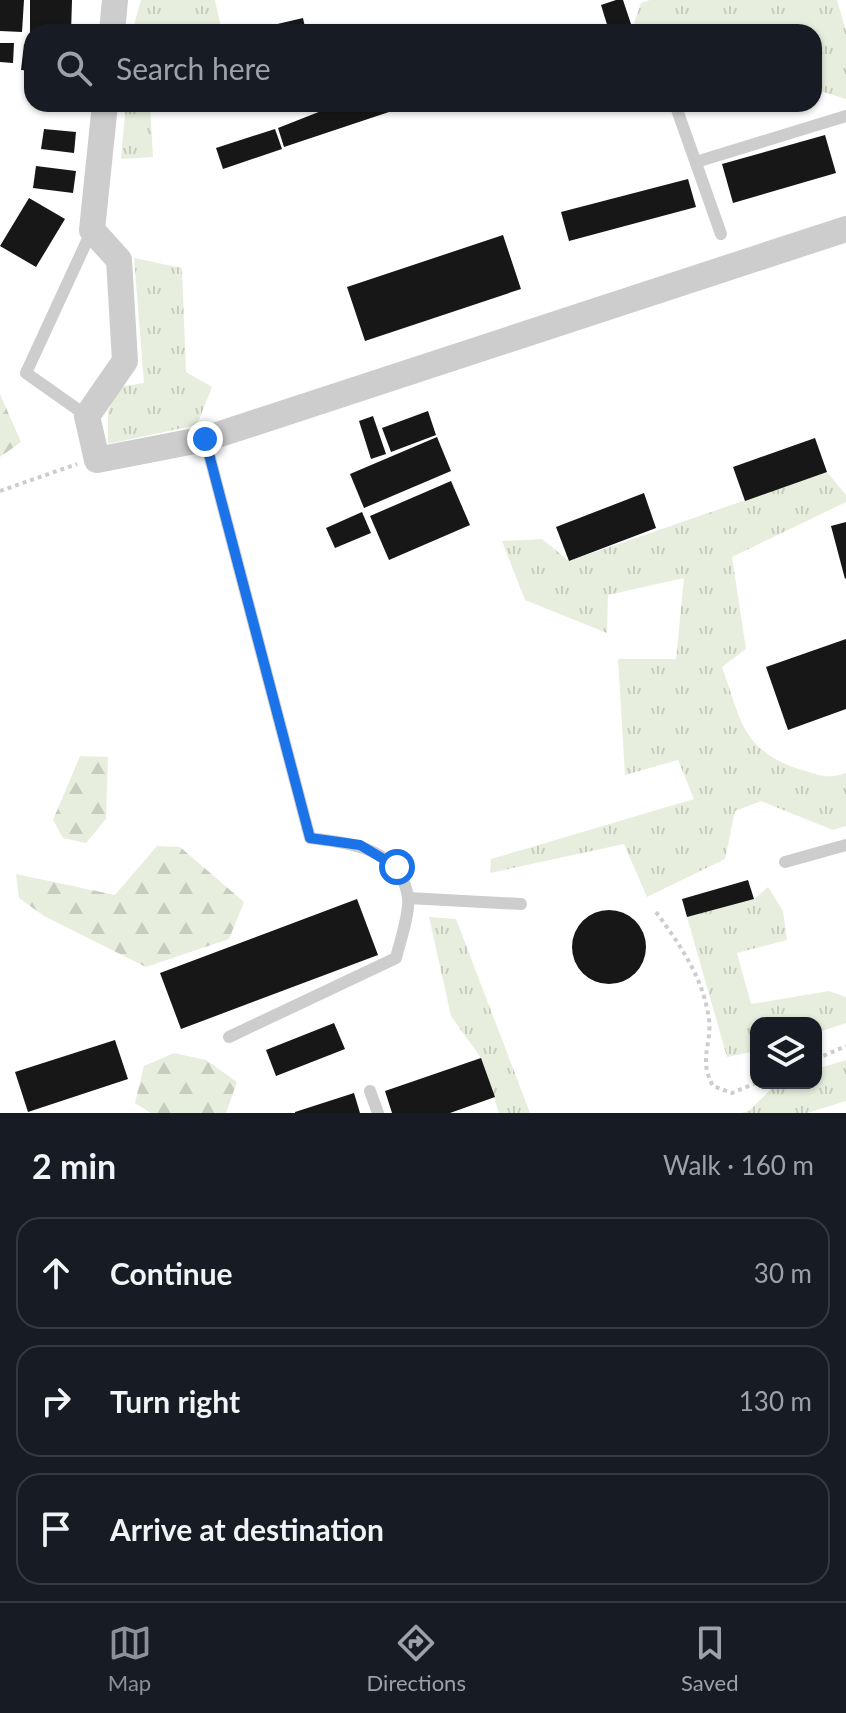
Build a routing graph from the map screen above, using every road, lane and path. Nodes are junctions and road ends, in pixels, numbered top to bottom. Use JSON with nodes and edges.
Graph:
{"nodes":[{"id":1,"x":115,"y":0,"type":"edge"},
{"id":2,"x":113,"y":24,"type":"edge"},
{"id":3,"x":104,"y":112,"type":"edge"},
{"id":4,"x":678,"y":112,"type":"edge"},
{"id":5,"x":846,"y":116,"type":"edge"},
{"id":6,"x":696,"y":162,"type":"junction"},
{"id":7,"x":846,"y":229,"type":"edge"},
{"id":8,"x":92,"y":230,"type":"junction"},
{"id":9,"x":721,"y":234,"type":"dead end"},
{"id":10,"x":87,"y":416,"type":"junction"},
{"id":11,"x":205,"y":439,"type":"junction"},
{"id":12,"x":97,"y":460,"type":"junction"},
{"id":13,"x":0,"y":491,"type":"edge"},
{"id":14,"x":846,"y":845,"type":"edge"},
{"id":15,"x":785,"y":862,"type":"dead end"},
{"id":16,"x":408,"y":898,"type":"junction"},
{"id":17,"x":521,"y":904,"type":"dead end"},
{"id":18,"x":656,"y":912,"type":"dead end"},
{"id":19,"x":229,"y":1037,"type":"dead end"},
{"id":20,"x":846,"y":1046,"type":"edge"},
{"id":21,"x":822,"y":1056,"type":"edge"},
{"id":22,"x":750,"y":1086,"type":"edge"},
{"id":23,"x":370,"y":1091,"type":"dead end"},
{"id":24,"x":378,"y":1113,"type":"edge"}],
"edges":[{"from":1,"to":2,"type":"street"},
{"from":3,"to":8,"type":"street"},
{"from":4,"to":6,"type":"lane"},
{"from":5,"to":6,"type":"lane"},
{"from":6,"to":9,"type":"lane"},
{"from":7,"to":11,"type":"street"},
{"from":8,"to":10,"type":"street"},
{"from":8,"to":10,"type":"lane"},
{"from":10,"to":12,"type":"street"},
{"from":11,"to":12,"type":"street"},
{"from":11,"to":16,"type":"lane"},
{"from":12,"to":13,"type":"path"},
{"from":14,"to":15,"type":"lane"},
{"from":16,"to":17,"type":"lane"},
{"from":16,"to":19,"type":"lane"},
{"from":18,"to":22,"type":"path"},
{"from":20,"to":21,"type":"path"},
{"from":23,"to":24,"type":"lane"}]}
